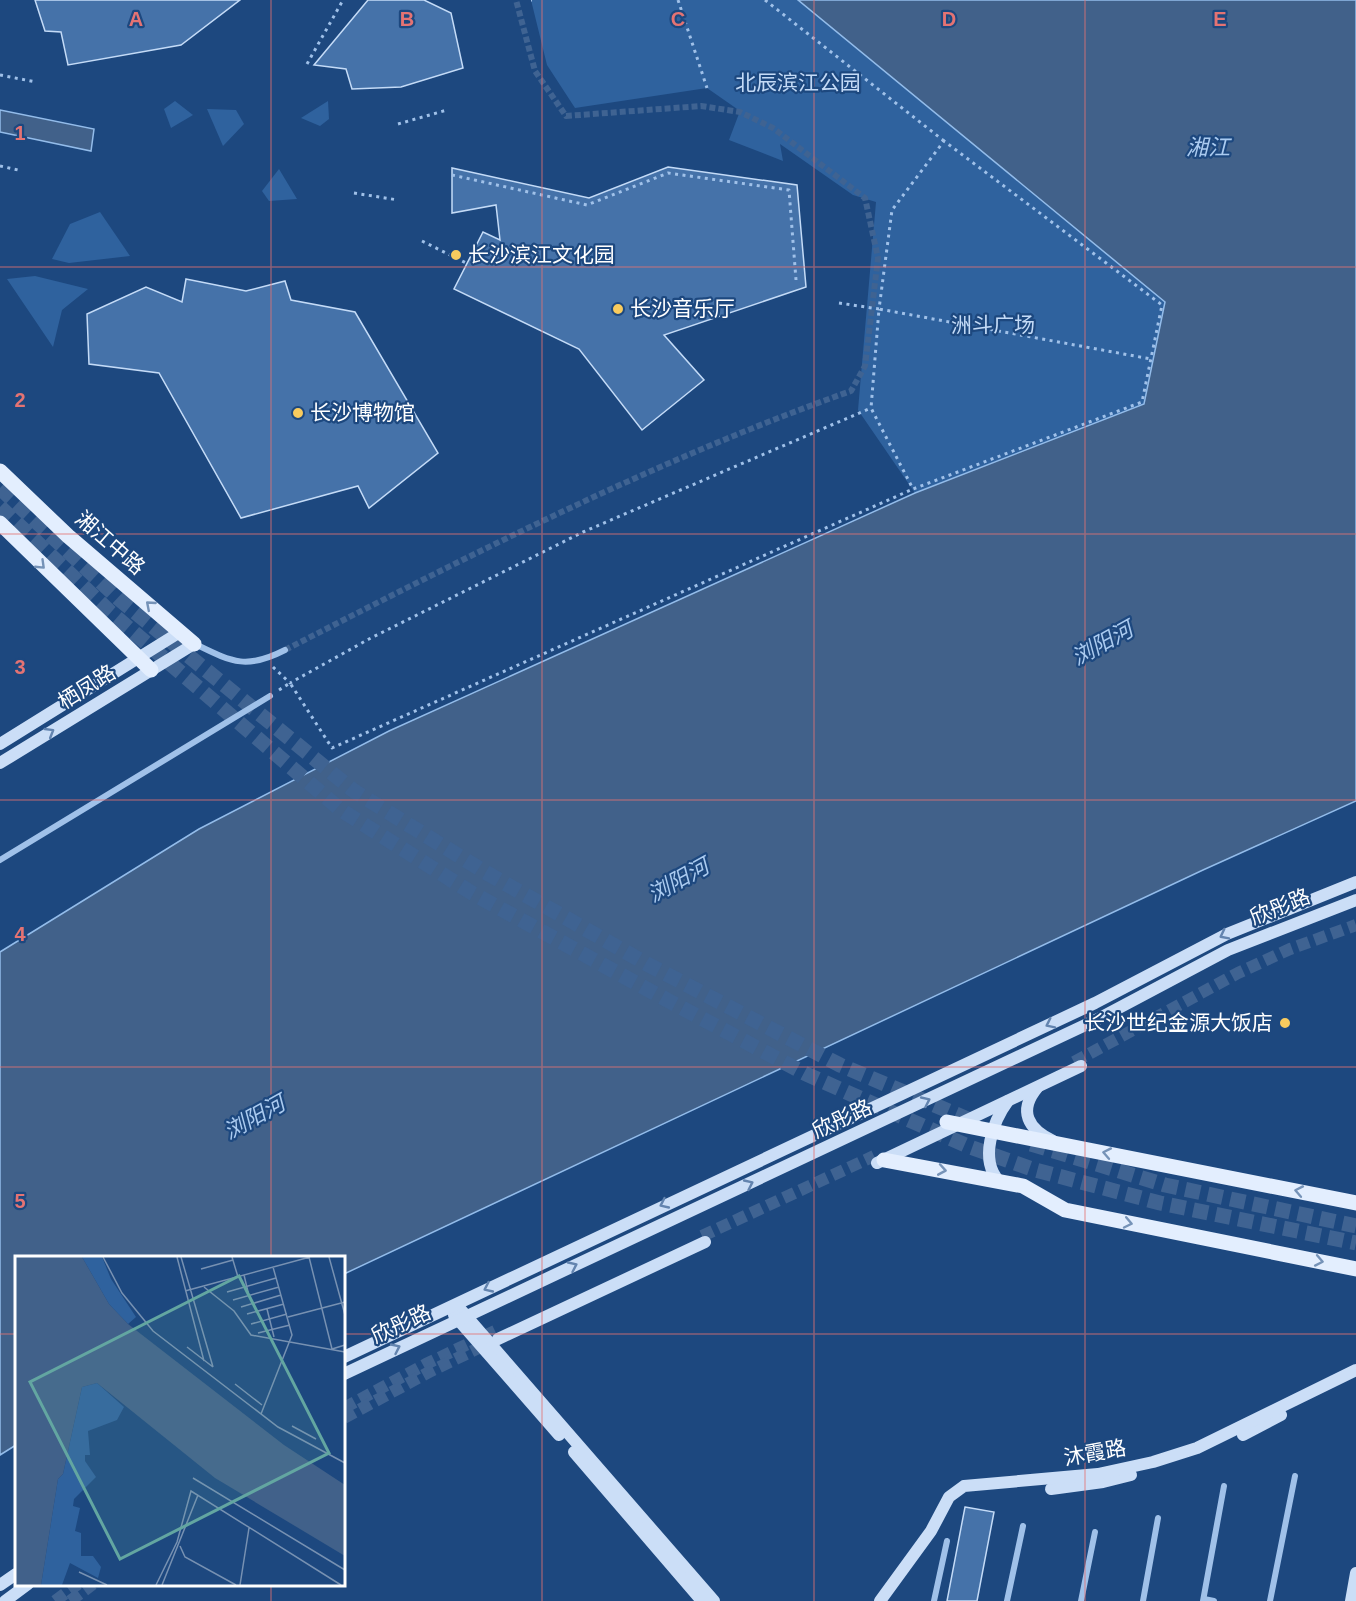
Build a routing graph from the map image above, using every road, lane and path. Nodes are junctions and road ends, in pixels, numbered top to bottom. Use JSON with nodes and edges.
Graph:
{"nodes":[{"id":1,"x":343,"y":0,"type":"edge"},
{"id":2,"x":678,"y":0,"type":"edge"},
{"id":3,"x":765,"y":0,"type":"edge"},
{"id":4,"x":307,"y":64,"type":"dead end"},
{"id":5,"x":0,"y":75,"type":"edge"},
{"id":6,"x":36,"y":82,"type":"dead end"},
{"id":7,"x":707,"y":88,"type":"dead end"},
{"id":8,"x":447,"y":110,"type":"dead end"},
{"id":9,"x":398,"y":124,"type":"dead end"},
{"id":10,"x":944,"y":141,"type":"junction"},
{"id":11,"x":0,"y":166,"type":"edge"},
{"id":12,"x":18,"y":170,"type":"dead end"},
{"id":13,"x":452,"y":175,"type":"dead end"},
{"id":14,"x":354,"y":193,"type":"dead end"},
{"id":15,"x":398,"y":200,"type":"dead end"},
{"id":16,"x":422,"y":240,"type":"dead end"},
{"id":17,"x":468,"y":264,"type":"dead end"},
{"id":18,"x":796,"y":280,"type":"dead end"},
{"id":19,"x":839,"y":303,"type":"dead end"},
{"id":20,"x":879,"y":309,"type":"junction"},
{"id":21,"x":1151,"y":359,"type":"junction"},
{"id":22,"x":871,"y":408,"type":"junction"},
{"id":23,"x":0,"y":471,"type":"edge"},
{"id":24,"x":913,"y":489,"type":"junction"},
{"id":25,"x":0,"y":524,"type":"edge"},
{"id":26,"x":180,"y":632,"type":"junction"},
{"id":27,"x":194,"y":644,"type":"junction"},
{"id":28,"x":285,"y":650,"type":"tunnel mouth"},
{"id":29,"x":138,"y":658,"type":"junction"},
{"id":30,"x":265,"y":660,"type":"junction"},
{"id":31,"x":151,"y":670,"type":"junction"},
{"id":32,"x":290,"y":683,"type":"junction"},
{"id":33,"x":270,"y":696,"type":"joint"},
{"id":34,"x":0,"y":744,"type":"edge"},
{"id":35,"x":0,"y":763,"type":"edge"},
{"id":36,"x":0,"y":860,"type":"edge"},
{"id":37,"x":1356,"y":882,"type":"edge"},
{"id":38,"x":1356,"y":900,"type":"edge"},
{"id":39,"x":1077,"y":1064,"type":"tunnel mouth"},
{"id":40,"x":1032,"y":1085,"type":"junction"},
{"id":41,"x":1008,"y":1101,"type":"junction"},
{"id":42,"x":953,"y":1123,"type":"junction"},
{"id":43,"x":993,"y":1131,"type":"junction"},
{"id":44,"x":1063,"y":1145,"type":"junction"},
{"id":45,"x":878,"y":1160,"type":"joint"},
{"id":46,"x":999,"y":1181,"type":"junction"},
{"id":47,"x":1356,"y":1203,"type":"edge"},
{"id":48,"x":703,"y":1239,"type":"tunnel mouth"},
{"id":49,"x":1356,"y":1269,"type":"edge"},
{"id":50,"x":451,"y":1305,"type":"junction"},
{"id":51,"x":462,"y":1317,"type":"junction"},
{"id":52,"x":497,"y":1335,"type":"tunnel mouth"},
{"id":53,"x":345,"y":1357,"type":"edge"},
{"id":54,"x":1356,"y":1370,"type":"edge"},
{"id":55,"x":345,"y":1374,"type":"edge"},
{"id":56,"x":1356,"y":1378,"type":"edge"},
{"id":57,"x":1295,"y":1476,"type":"dead end"},
{"id":58,"x":1224,"y":1486,"type":"dead end"},
{"id":59,"x":1158,"y":1518,"type":"dead end"},
{"id":60,"x":1023,"y":1526,"type":"dead end"},
{"id":61,"x":1095,"y":1532,"type":"dead end"},
{"id":62,"x":947,"y":1541,"type":"dead end"},
{"id":63,"x":1356,"y":1573,"type":"edge"},
{"id":64,"x":15,"y":1575,"type":"edge"},
{"id":65,"x":0,"y":1585,"type":"edge"},
{"id":66,"x":25,"y":1586,"type":"edge"},
{"id":67,"x":1353,"y":1593,"type":"edge"},
{"id":68,"x":1204,"y":1600,"type":"edge"},
{"id":69,"x":5,"y":1601,"type":"edge"},
{"id":70,"x":702,"y":1601,"type":"edge"},
{"id":71,"x":714,"y":1601,"type":"edge"},
{"id":72,"x":880,"y":1601,"type":"edge"},
{"id":73,"x":888,"y":1601,"type":"edge"},
{"id":74,"x":934,"y":1601,"type":"edge"},
{"id":75,"x":1007,"y":1601,"type":"edge"},
{"id":76,"x":1081,"y":1601,"type":"edge"},
{"id":77,"x":1143,"y":1601,"type":"edge"},
{"id":78,"x":1214,"y":1601,"type":"edge"},
{"id":79,"x":1270,"y":1601,"type":"edge"}],
"edges":[{"from":1,"to":4,"type":"path"},
{"from":2,"to":7,"type":"path"},
{"from":3,"to":10,"type":"path"},
{"from":5,"to":6,"type":"path"},
{"from":8,"to":9,"type":"path"},
{"from":10,"to":20,"type":"path"},
{"from":10,"to":21,"type":"path"},
{"from":11,"to":12,"type":"path"},
{"from":13,"to":18,"type":"path"},
{"from":14,"to":15,"type":"path"},
{"from":16,"to":17,"type":"path"},
{"from":19,"to":20,"type":"path"},
{"from":20,"to":21,"type":"path"},
{"from":20,"to":22,"type":"path"},
{"from":21,"to":24,"type":"path"},
{"from":22,"to":24,"type":"path"},
{"from":22,"to":32,"type":"path"},
{"from":26,"to":23,"type":"main road","name":"湘江中路","one_way":true},
{"from":24,"to":32,"type":"path"},
{"from":25,"to":29,"type":"main road","one_way":true},
{"from":26,"to":27,"type":"main road","name":"湘江中路"},
{"from":26,"to":29,"type":"main road","name":"栖凤路"},
{"from":27,"to":30,"type":"street"},
{"from":27,"to":31,"type":"main road","name":"栖凤路"},
{"from":28,"to":30,"type":"street"},
{"from":29,"to":31,"type":"main road"},
{"from":29,"to":34,"type":"main road","name":"栖凤路"},
{"from":30,"to":32,"type":"path"},
{"from":35,"to":31,"type":"main road","name":"栖凤路","one_way":true},
{"from":32,"to":33,"type":"path"},
{"from":33,"to":36,"type":"street"},
{"from":37,"to":50,"type":"main road","name":"欣彤路","one_way":true},
{"from":51,"to":38,"type":"main road","name":"欣彤路","one_way":true},
{"from":39,"to":40,"type":"main road"},
{"from":40,"to":41,"type":"main road"},
{"from":40,"to":42,"type":"main road"},
{"from":40,"to":44,"type":"main road"},
{"from":41,"to":42,"type":"main road"},
{"from":41,"to":43,"type":"main road"},
{"from":42,"to":43,"type":"main road"},
{"from":42,"to":45,"type":"main road"},
{"from":43,"to":44,"type":"main road"},
{"from":43,"to":46,"type":"main road"},
{"from":47,"to":44,"type":"main road","one_way":true},
{"from":45,"to":46,"type":"main road","one_way":true},
{"from":46,"to":49,"type":"main road","one_way":true},
{"from":48,"to":52,"type":"main road"},
{"from":50,"to":51,"type":"main road"},
{"from":50,"to":53,"type":"main road","name":"欣彤路"},
{"from":55,"to":51,"type":"main road","name":"欣彤路","one_way":true},
{"from":51,"to":70,"type":"main road"},
{"from":51,"to":71,"type":"main road"},
{"from":54,"to":72,"type":"main road","name":"沐霞路"},
{"from":56,"to":73,"type":"main road","name":"沐霞路"},
{"from":57,"to":79,"type":"street"},
{"from":58,"to":68,"type":"street"},
{"from":59,"to":77,"type":"street"},
{"from":60,"to":75,"type":"street"},
{"from":61,"to":76,"type":"street"},
{"from":62,"to":74,"type":"street"},
{"from":63,"to":67,"type":"main road"},
{"from":64,"to":65,"type":"main road"},
{"from":66,"to":69,"type":"main road"},
{"from":68,"to":78,"type":"street"}]}
